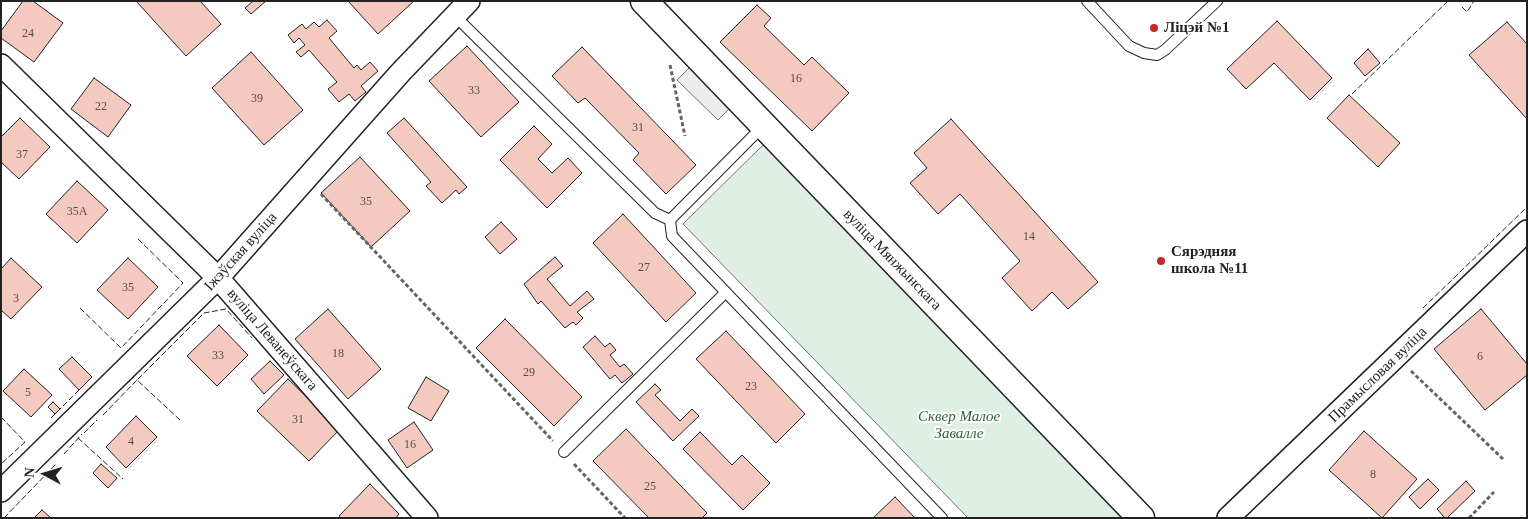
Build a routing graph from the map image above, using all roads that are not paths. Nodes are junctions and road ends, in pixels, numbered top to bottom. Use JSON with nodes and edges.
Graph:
{"nodes":[{"id":1,"x":644,"y":1,"type":"edge"},
{"id":2,"x":1087,"y":1,"type":"edge"},
{"id":3,"x":1217,"y":1,"type":"edge"},
{"id":4,"x":462,"y":9,"type":"edge"},
{"id":5,"x":1,"y":66,"type":"edge"},
{"id":6,"x":764,"y":126,"type":"junction"},
{"id":7,"x":670,"y":220,"type":"junction"},
{"id":8,"x":1527,"y":231,"type":"edge"},
{"id":9,"x":218,"y":278,"type":"junction"},
{"id":10,"x":726,"y":292,"type":"junction"},
{"id":11,"x":564,"y":452,"type":"road end"},
{"id":12,"x":1,"y":492,"type":"edge"},
{"id":13,"x":426,"y":517,"type":"edge"},
{"id":14,"x":942,"y":518,"type":"edge"},
{"id":15,"x":1140,"y":518,"type":"edge"},
{"id":16,"x":1228,"y":518,"type":"edge"}],
"edges":[{"from":1,"to":6,"type":"street","name":"вуліца Мянжынскага"},
{"from":2,"to":3,"type":"lane"},
{"from":4,"to":7,"type":"lane"},
{"from":4,"to":9,"type":"street","name":"Іжэўская вуліца"},
{"from":5,"to":9,"type":"street","name":"вуліца Леванеўскага"},
{"from":6,"to":7,"type":"lane"},
{"from":6,"to":15,"type":"street","name":"вуліца Мянжынскага"},
{"from":7,"to":10,"type":"lane"},
{"from":8,"to":16,"type":"street","name":"Прамысловая вуліца"},
{"from":9,"to":12,"type":"street","name":"Іжэўская вуліца"},
{"from":9,"to":13,"type":"street","name":"вуліца Леванеўскага"},
{"from":10,"to":11,"type":"lane"},
{"from":10,"to":14,"type":"lane"}]}
